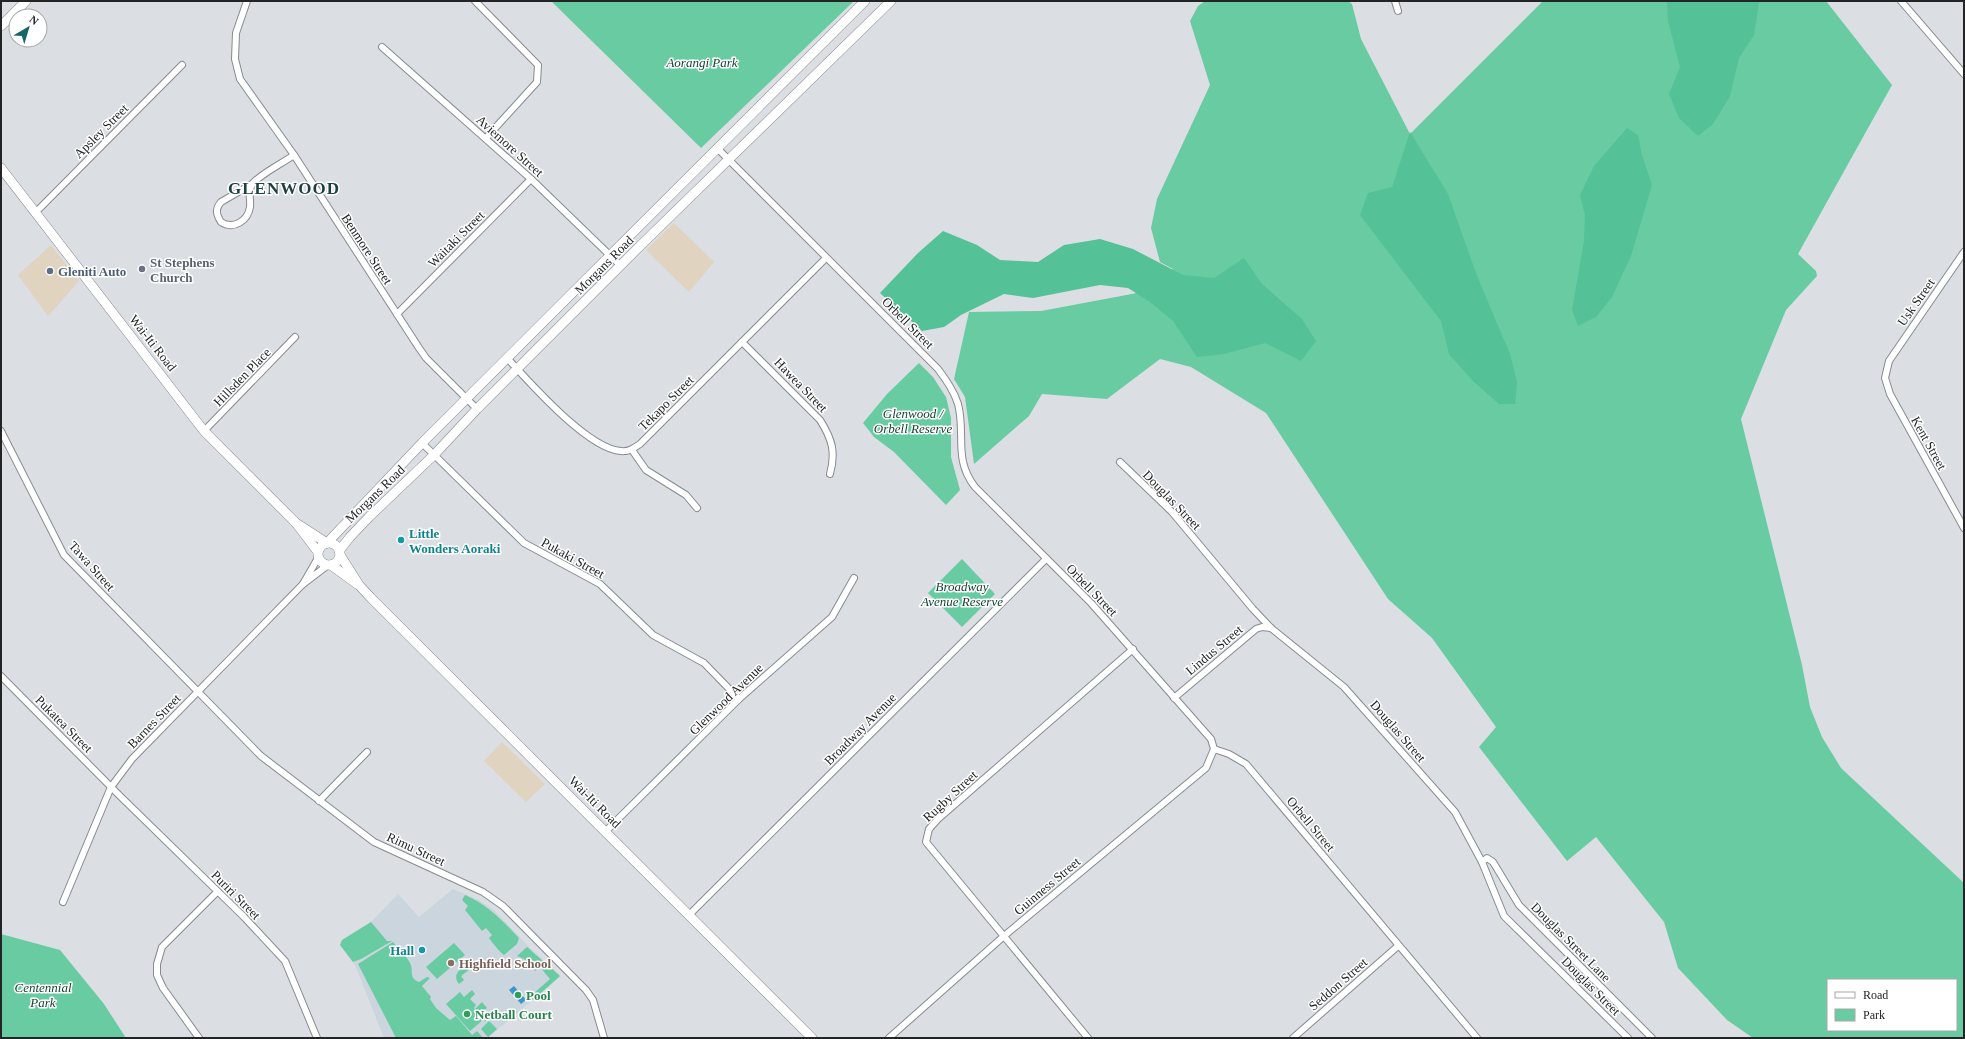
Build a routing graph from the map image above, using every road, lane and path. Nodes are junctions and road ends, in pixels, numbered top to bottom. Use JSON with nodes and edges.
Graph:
{"nodes":[{"id":1,"x":26,"y":1,"type":"edge"},
{"id":2,"x":247,"y":1,"type":"edge"},
{"id":3,"x":475,"y":1,"type":"edge"},
{"id":4,"x":865,"y":1,"type":"edge"},
{"id":5,"x":891,"y":1,"type":"edge"},
{"id":6,"x":1395,"y":1,"type":"edge"},
{"id":7,"x":1901,"y":1,"type":"edge"},
{"id":8,"x":1398,"y":11,"type":"dead end"},
{"id":9,"x":1,"y":26,"type":"edge"},
{"id":10,"x":382,"y":47,"type":"dead end"},
{"id":11,"x":812,"y":52,"type":"junction"},
{"id":12,"x":182,"y":65,"type":"dead end"},
{"id":13,"x":824,"y":65,"type":"junction"},
{"id":14,"x":1964,"y":74,"type":"edge"},
{"id":15,"x":486,"y":138,"type":"junction"},
{"id":16,"x":717,"y":148,"type":"junction"},
{"id":17,"x":294,"y":155,"type":"junction"},
{"id":18,"x":728,"y":160,"type":"junction"},
{"id":19,"x":1,"y":168,"type":"edge"},
{"id":20,"x":531,"y":179,"type":"junction"},
{"id":21,"x":252,"y":184,"type":"junction"},
{"id":22,"x":36,"y":212,"type":"junction"},
{"id":23,"x":1964,"y":252,"type":"edge"},
{"id":24,"x":611,"y":256,"type":"junction"},
{"id":25,"x":826,"y":258,"type":"junction"},
{"id":26,"x":621,"y":266,"type":"junction"},
{"id":27,"x":397,"y":314,"type":"junction"},
{"id":28,"x":296,"y":337,"type":"dead end"},
{"id":29,"x":742,"y":342,"type":"junction"},
{"id":30,"x":508,"y":359,"type":"junction"},
{"id":31,"x":1887,"y":365,"type":"joint"},
{"id":32,"x":518,"y":369,"type":"junction"},
{"id":33,"x":468,"y":399,"type":"junction"},
{"id":34,"x":477,"y":409,"type":"junction"},
{"id":35,"x":1,"y":431,"type":"edge"},
{"id":36,"x":204,"y":431,"type":"junction"},
{"id":37,"x":422,"y":443,"type":"junction"},
{"id":38,"x":632,"y":450,"type":"junction"},
{"id":39,"x":434,"y":455,"type":"junction"},
{"id":40,"x":1120,"y":462,"type":"dead end"},
{"id":41,"x":830,"y":474,"type":"dead end"},
{"id":42,"x":697,"y":508,"type":"dead end"},
{"id":43,"x":296,"y":523,"type":"junction"},
{"id":44,"x":1964,"y":528,"type":"edge"},
{"id":45,"x":327,"y":543,"type":"junction"},
{"id":46,"x":340,"y":553,"type":"junction"},
{"id":47,"x":318,"y":555,"type":"junction"},
{"id":48,"x":1046,"y":559,"type":"junction"},
{"id":49,"x":329,"y":565,"type":"junction"},
{"id":50,"x":854,"y":578,"type":"dead end"},
{"id":51,"x":303,"y":584,"type":"junction"},
{"id":52,"x":359,"y":585,"type":"junction"},
{"id":53,"x":1271,"y":628,"type":"junction"},
{"id":54,"x":1133,"y":649,"type":"junction"},
{"id":55,"x":1,"y":676,"type":"edge"},
{"id":56,"x":197,"y":692,"type":"junction"},
{"id":57,"x":1174,"y":698,"type":"junction"},
{"id":58,"x":739,"y":699,"type":"junction"},
{"id":59,"x":1214,"y":749,"type":"junction"},
{"id":60,"x":367,"y":752,"type":"dead end"},
{"id":61,"x":112,"y":787,"type":"junction"},
{"id":62,"x":319,"y":800,"type":"junction"},
{"id":63,"x":606,"y":831,"type":"junction"},
{"id":64,"x":1482,"y":862,"type":"junction"},
{"id":65,"x":218,"y":892,"type":"junction"},
{"id":66,"x":62,"y":902,"type":"dead end"},
{"id":67,"x":689,"y":914,"type":"junction"},
{"id":68,"x":1004,"y":936,"type":"junction"},
{"id":69,"x":1398,"y":946,"type":"junction"},
{"id":70,"x":198,"y":1038,"type":"edge"},
{"id":71,"x":317,"y":1038,"type":"edge"},
{"id":72,"x":604,"y":1038,"type":"edge"},
{"id":73,"x":812,"y":1038,"type":"edge"},
{"id":74,"x":889,"y":1038,"type":"edge"},
{"id":75,"x":1088,"y":1038,"type":"edge"},
{"id":76,"x":1293,"y":1038,"type":"edge"},
{"id":77,"x":1478,"y":1038,"type":"edge"},
{"id":78,"x":1628,"y":1038,"type":"edge"},
{"id":79,"x":1652,"y":1038,"type":"edge"}],
"edges":[{"from":1,"to":9,"type":"street"},
{"from":2,"to":17,"type":"street","name":"Benmore Street"},
{"from":3,"to":15,"type":"street"},
{"from":4,"to":11,"type":"street","name":"Morgans Road"},
{"from":5,"to":13,"type":"street","name":"Morgans Road"},
{"from":6,"to":8,"type":"street"},
{"from":7,"to":14,"type":"street"},
{"from":10,"to":15,"type":"street","name":"Aviemore Street"},
{"from":11,"to":13,"type":"street"},
{"from":11,"to":16,"type":"street","name":"Morgans Road"},
{"from":12,"to":22,"type":"street","name":"Apsley Street"},
{"from":13,"to":18,"type":"street","name":"Morgans Road"},
{"from":15,"to":20,"type":"street","name":"Aviemore Street"},
{"from":16,"to":18,"type":"street","name":"Orbell Street"},
{"from":16,"to":24,"type":"street","name":"Morgans Road"},
{"from":17,"to":21,"type":"street"},
{"from":17,"to":27,"type":"street","name":"Benmore Street"},
{"from":18,"to":25,"type":"street","name":"Orbell Street"},
{"from":18,"to":26,"type":"street","name":"Morgans Road"},
{"from":19,"to":22,"type":"street","name":"Wai-Iti Road"},
{"from":20,"to":24,"type":"street","name":"Aviemore Street"},
{"from":20,"to":27,"type":"street","name":"Waitaki Street"},
{"from":21,"to":21,"type":"street"},
{"from":22,"to":36,"type":"street","name":"Wai-Iti Road"},
{"from":23,"to":31,"type":"street","name":"Usk Street"},
{"from":24,"to":26,"type":"street","name":"Aviemore Street"},
{"from":24,"to":30,"type":"street","name":"Morgans Road"},
{"from":25,"to":29,"type":"street","name":"Tekapo Street"},
{"from":25,"to":48,"type":"street","name":"Orbell Street"},
{"from":26,"to":32,"type":"street","name":"Morgans Road"},
{"from":27,"to":33,"type":"street","name":"Benmore Street"},
{"from":28,"to":36,"type":"street","name":"Hillsden Place"},
{"from":29,"to":38,"type":"street","name":"Tekapo Street"},
{"from":29,"to":41,"type":"street","name":"Hawea Street"},
{"from":30,"to":32,"type":"street"},
{"from":30,"to":33,"type":"street","name":"Morgans Road"},
{"from":31,"to":44,"type":"street","name":"Kent Street"},
{"from":32,"to":34,"type":"street","name":"Morgans Road"},
{"from":32,"to":38,"type":"street"},
{"from":33,"to":34,"type":"street","name":"Benmore Street"},
{"from":33,"to":37,"type":"street","name":"Morgans Road"},
{"from":34,"to":39,"type":"street","name":"Morgans Road"},
{"from":35,"to":56,"type":"street","name":"Tawa Street"},
{"from":36,"to":43,"type":"street","name":"Wai-Iti Road"},
{"from":37,"to":39,"type":"street","name":"Pukaki Street"},
{"from":37,"to":45,"type":"street","name":"Morgans Road"},
{"from":38,"to":42,"type":"street"},
{"from":39,"to":46,"type":"street","name":"Morgans Road"},
{"from":39,"to":58,"type":"street","name":"Pukaki Street"},
{"from":40,"to":53,"type":"street","name":"Douglas Street"},
{"from":43,"to":45,"type":"street","name":"Wai-Iti Road"},
{"from":43,"to":47,"type":"street","name":"Wai-Iti Road"},
{"from":45,"to":46,"type":"street"},
{"from":45,"to":47,"type":"street"},
{"from":46,"to":49,"type":"street"},
{"from":46,"to":52,"type":"street","name":"Wai-Iti Road"},
{"from":47,"to":49,"type":"street"},
{"from":47,"to":51,"type":"street","name":"Barnes Street"},
{"from":48,"to":54,"type":"street","name":"Orbell Street"},
{"from":48,"to":67,"type":"street","name":"Broadway Avenue"},
{"from":49,"to":51,"type":"street","name":"Barnes Street"},
{"from":49,"to":52,"type":"street","name":"Wai-Iti Road"},
{"from":50,"to":58,"type":"street","name":"Glenwood Avenue"},
{"from":51,"to":56,"type":"street","name":"Barnes Street"},
{"from":52,"to":63,"type":"street","name":"Wai-Iti Road"},
{"from":53,"to":57,"type":"street","name":"Lindus Street"},
{"from":53,"to":64,"type":"street","name":"Douglas Street"},
{"from":54,"to":57,"type":"street","name":"Orbell Street"},
{"from":54,"to":68,"type":"street","name":"Rugby Street"},
{"from":55,"to":61,"type":"street","name":"Pukatea Street"},
{"from":56,"to":61,"type":"street","name":"Barnes Street"},
{"from":56,"to":62,"type":"street","name":"Rimu Street"},
{"from":57,"to":59,"type":"street","name":"Orbell Street"},
{"from":58,"to":63,"type":"street","name":"Glenwood Avenue"},
{"from":59,"to":68,"type":"street","name":"Guinness Street"},
{"from":59,"to":69,"type":"street","name":"Orbell Street"},
{"from":60,"to":62,"type":"street"},
{"from":61,"to":65,"type":"street","name":"Puriri Street"},
{"from":61,"to":66,"type":"street","name":"Barnes Street"},
{"from":62,"to":72,"type":"street","name":"Rimu Street"},
{"from":63,"to":67,"type":"street","name":"Wai-Iti Road"},
{"from":64,"to":78,"type":"street","name":"Douglas Street"},
{"from":64,"to":79,"type":"street","name":"Douglas Street Lane"},
{"from":65,"to":70,"type":"street"},
{"from":65,"to":71,"type":"street","name":"Puriri Street"},
{"from":67,"to":73,"type":"street","name":"Wai-Iti Road"},
{"from":68,"to":74,"type":"street","name":"Guinness Street"},
{"from":68,"to":75,"type":"street","name":"Rugby Street"},
{"from":69,"to":76,"type":"street","name":"Seddon Street"},
{"from":69,"to":77,"type":"street","name":"Orbell Street"}]}
